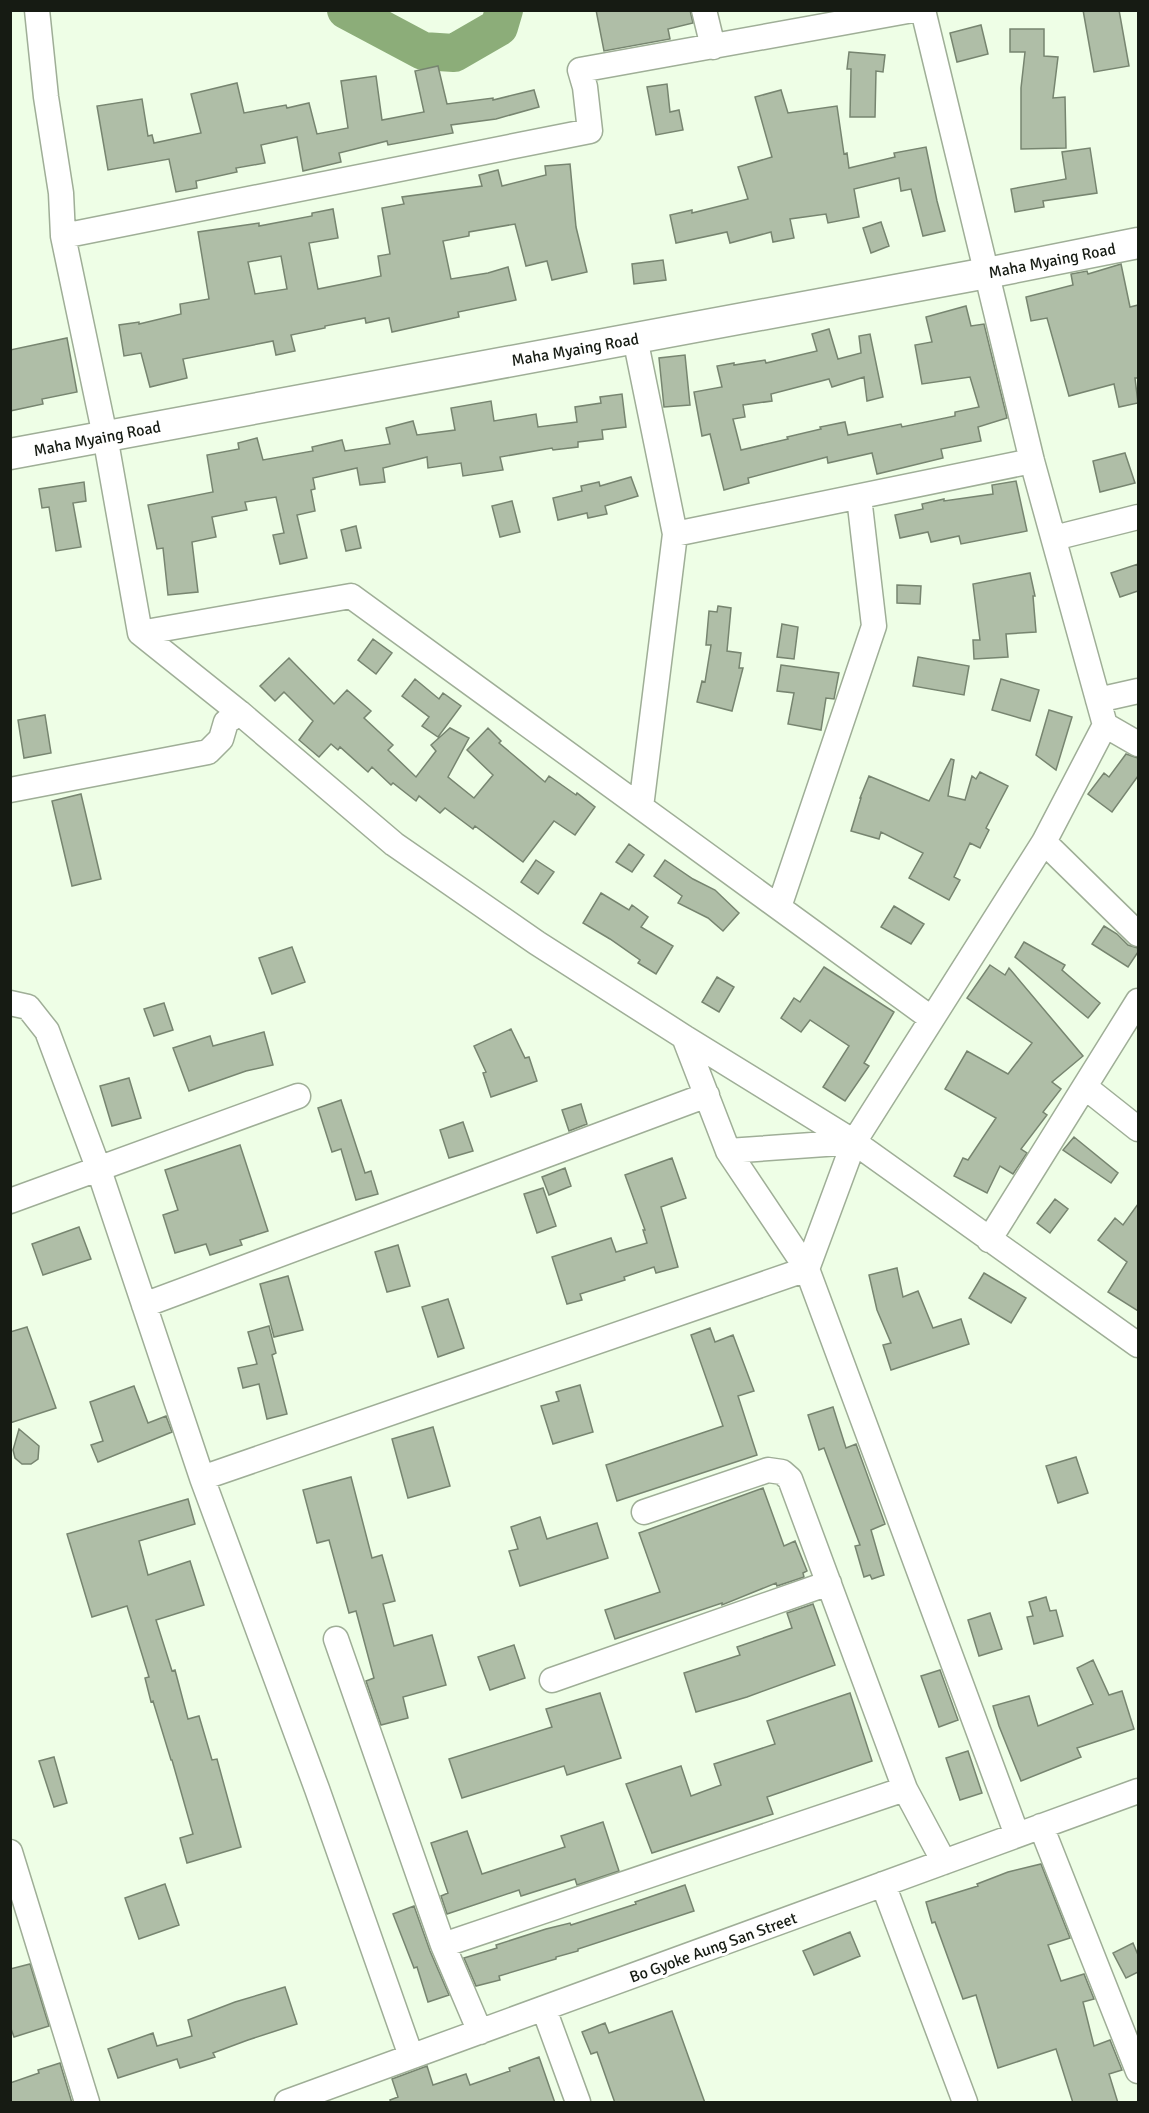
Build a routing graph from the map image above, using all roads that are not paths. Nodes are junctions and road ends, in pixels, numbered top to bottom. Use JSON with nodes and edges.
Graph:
{"nodes":[{"id":1,"x":37,"y":10,"type":"edge"},
{"id":2,"x":704,"y":10,"type":"edge"},
{"id":3,"x":913,"y":10,"type":"edge"},
{"id":4,"x":923,"y":10,"type":"edge"},
{"id":5,"x":713,"y":46,"type":"junction"},
{"id":6,"x":63,"y":236,"type":"junction"},
{"id":7,"x":1138,"y":243,"type":"edge"},
{"id":8,"x":987,"y":273,"type":"junction"},
{"id":9,"x":635,"y":338,"type":"junction"},
{"id":10,"x":105,"y":436,"type":"junction"},
{"id":11,"x":10,"y":454,"type":"edge"},
{"id":12,"x":1032,"y":461,"type":"junction"},
{"id":13,"x":859,"y":497,"type":"junction"},
{"id":14,"x":1138,"y":517,"type":"edge"},
{"id":15,"x":675,"y":534,"type":"junction"},
{"id":16,"x":1053,"y":538,"type":"junction"},
{"id":17,"x":140,"y":633,"type":"junction"},
{"id":18,"x":1138,"y":691,"type":"edge"},
{"id":19,"x":1098,"y":700,"type":"junction"},
{"id":20,"x":240,"y":713,"type":"junction"},
{"id":21,"x":1105,"y":725,"type":"junction"},
{"id":22,"x":1138,"y":744,"type":"edge"},
{"id":23,"x":10,"y":790,"type":"edge"},
{"id":24,"x":641,"y":807,"type":"junction"},
{"id":25,"x":1044,"y":842,"type":"junction"},
{"id":26,"x":779,"y":907,"type":"junction"},
{"id":27,"x":1138,"y":934,"type":"edge"},
{"id":28,"x":1138,"y":1000,"type":"edge"},
{"id":29,"x":10,"y":1003,"type":"edge"},
{"id":30,"x":933,"y":1019,"type":"junction"},
{"id":31,"x":684,"y":1037,"type":"junction"},
{"id":32,"x":1085,"y":1087,"type":"junction"},
{"id":33,"x":707,"y":1095,"type":"junction"},
{"id":34,"x":298,"y":1096,"type":"dead end"},
{"id":35,"x":1138,"y":1129,"type":"edge"},
{"id":36,"x":854,"y":1142,"type":"junction"},
{"id":37,"x":728,"y":1151,"type":"junction"},
{"id":38,"x":99,"y":1170,"type":"junction"},
{"id":39,"x":10,"y":1201,"type":"edge"},
{"id":40,"x":989,"y":1240,"type":"junction"},
{"id":41,"x":807,"y":1269,"type":"junction"},
{"id":42,"x":144,"y":1305,"type":"junction"},
{"id":43,"x":1138,"y":1345,"type":"edge"},
{"id":44,"x":202,"y":1478,"type":"junction"},
{"id":45,"x":644,"y":1512,"type":"dead end"},
{"id":46,"x":829,"y":1584,"type":"junction"},
{"id":47,"x":336,"y":1639,"type":"dead end"},
{"id":48,"x":552,"y":1680,"type":"dead end"},
{"id":49,"x":905,"y":1789,"type":"junction"},
{"id":50,"x":1138,"y":1791,"type":"edge"},
{"id":51,"x":1041,"y":1826,"type":"junction"},
{"id":52,"x":1017,"y":1835,"type":"junction"},
{"id":53,"x":10,"y":1851,"type":"edge"},
{"id":54,"x":944,"y":1862,"type":"junction"},
{"id":55,"x":884,"y":1884,"type":"junction"},
{"id":56,"x":443,"y":1945,"type":"junction"},
{"id":57,"x":544,"y":2009,"type":"junction"},
{"id":58,"x":480,"y":2032,"type":"junction"},
{"id":59,"x":1134,"y":2047,"type":"edge"},
{"id":60,"x":411,"y":2056,"type":"junction"},
{"id":61,"x":1138,"y":2071,"type":"edge"},
{"id":62,"x":87,"y":2103,"type":"edge"},
{"id":63,"x":287,"y":2103,"type":"edge"},
{"id":64,"x":578,"y":2103,"type":"edge"},
{"id":65,"x":965,"y":2103,"type":"edge"}],
"edges":[{"from":1,"to":6,"type":"street"},
{"from":2,"to":5,"type":"street"},
{"from":3,"to":5,"type":"street"},
{"from":4,"to":8,"type":"street"},
{"from":5,"to":6,"type":"street"},
{"from":6,"to":10,"type":"street"},
{"from":7,"to":8,"type":"street","name":"Maha Myaing Road"},
{"from":8,"to":9,"type":"street","name":"Maha Myaing Road"},
{"from":8,"to":12,"type":"street"},
{"from":9,"to":10,"type":"street","name":"Maha Myaing Road"},
{"from":9,"to":15,"type":"street"},
{"from":10,"to":11,"type":"street","name":"Maha Myaing Road"},
{"from":10,"to":17,"type":"street"},
{"from":12,"to":13,"type":"street"},
{"from":12,"to":16,"type":"street"},
{"from":13,"to":15,"type":"street"},
{"from":13,"to":26,"type":"street"},
{"from":14,"to":16,"type":"street"},
{"from":15,"to":24,"type":"street"},
{"from":16,"to":19,"type":"street"},
{"from":17,"to":20,"type":"street"},
{"from":17,"to":24,"type":"street"},
{"from":18,"to":19,"type":"street"},
{"from":19,"to":21,"type":"street"},
{"from":20,"to":23,"type":"street"},
{"from":20,"to":31,"type":"street"},
{"from":21,"to":22,"type":"street"},
{"from":21,"to":25,"type":"street"},
{"from":24,"to":26,"type":"street"},
{"from":25,"to":27,"type":"street"},
{"from":25,"to":30,"type":"street"},
{"from":26,"to":30,"type":"street"},
{"from":28,"to":32,"type":"street"},
{"from":29,"to":38,"type":"street"},
{"from":30,"to":36,"type":"street"},
{"from":31,"to":33,"type":"street"},
{"from":31,"to":36,"type":"street"},
{"from":32,"to":35,"type":"street"},
{"from":32,"to":40,"type":"street"},
{"from":33,"to":37,"type":"street"},
{"from":33,"to":42,"type":"street"},
{"from":34,"to":38,"type":"street"},
{"from":36,"to":37,"type":"street"},
{"from":36,"to":40,"type":"street"},
{"from":36,"to":41,"type":"street"},
{"from":37,"to":41,"type":"street"},
{"from":38,"to":39,"type":"street"},
{"from":38,"to":42,"type":"street"},
{"from":40,"to":43,"type":"street"},
{"from":41,"to":44,"type":"street"},
{"from":41,"to":52,"type":"street"},
{"from":42,"to":44,"type":"street"},
{"from":44,"to":60,"type":"street"},
{"from":45,"to":46,"type":"street"},
{"from":46,"to":48,"type":"street"},
{"from":46,"to":49,"type":"street"},
{"from":47,"to":56,"type":"street"},
{"from":49,"to":54,"type":"street"},
{"from":49,"to":56,"type":"street"},
{"from":50,"to":51,"type":"street","name":"Bo Gyoke Aung San Street"},
{"from":51,"to":52,"type":"street","name":"Bo Gyoke Aung San Street"},
{"from":51,"to":59,"type":"street"},
{"from":52,"to":54,"type":"street","name":"Bo Gyoke Aung San Street"},
{"from":53,"to":62,"type":"street"},
{"from":54,"to":55,"type":"street","name":"Bo Gyoke Aung San Street"},
{"from":55,"to":57,"type":"street","name":"Bo Gyoke Aung San Street"},
{"from":55,"to":65,"type":"street"},
{"from":56,"to":58,"type":"street"},
{"from":57,"to":58,"type":"street","name":"Bo Gyoke Aung San Street"},
{"from":57,"to":64,"type":"street"},
{"from":58,"to":60,"type":"street","name":"Bo Gyoke Aung San Street"},
{"from":59,"to":61,"type":"street"},
{"from":60,"to":63,"type":"street","name":"Bo Gyoke Aung San Street"}]}
